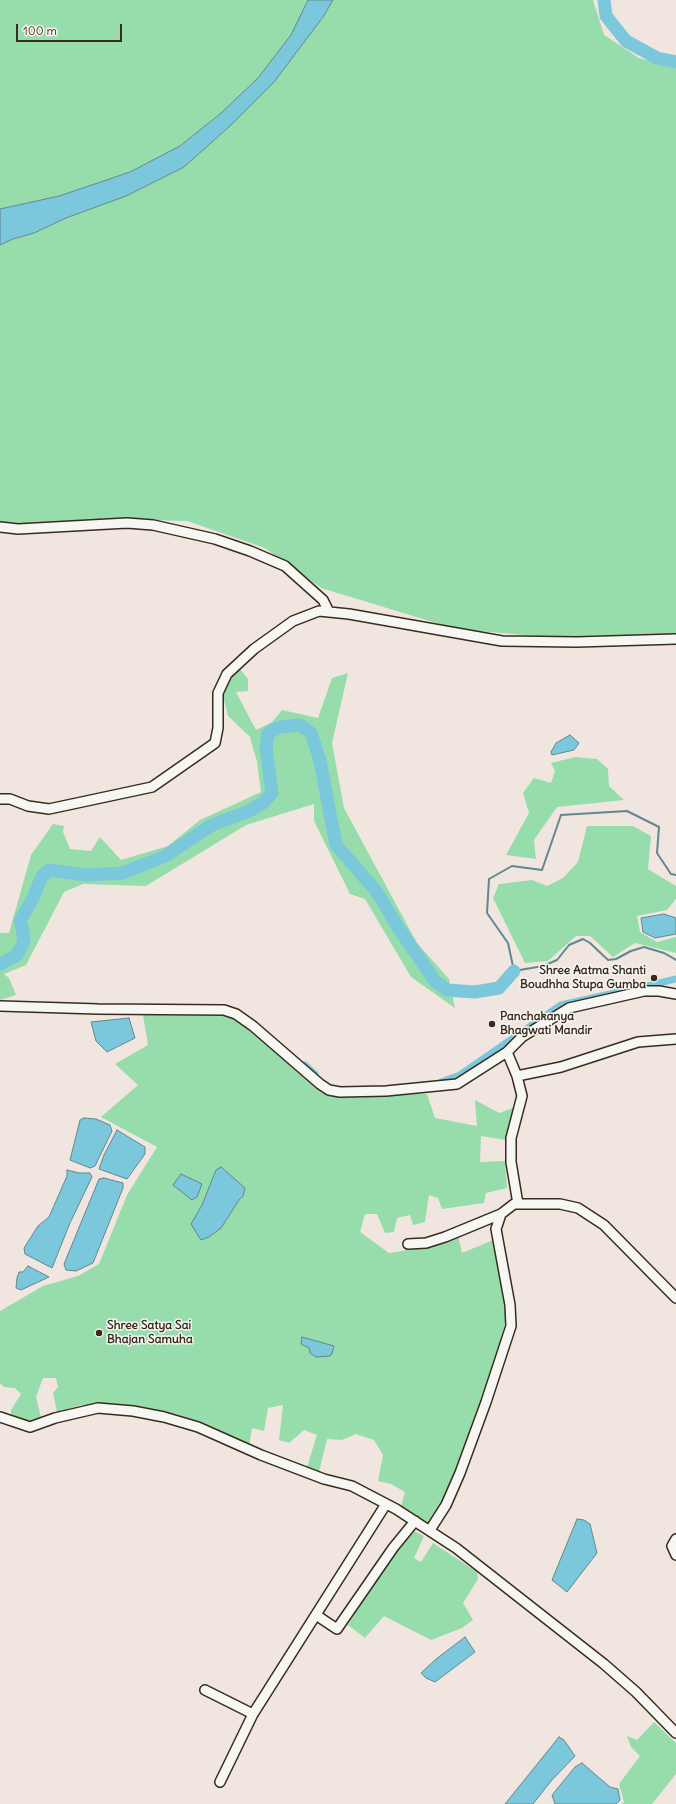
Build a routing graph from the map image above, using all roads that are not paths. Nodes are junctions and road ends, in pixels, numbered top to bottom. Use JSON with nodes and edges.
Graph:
{"nodes":[{"id":1,"x":0,"y":527,"type":"edge"},
{"id":2,"x":329,"y":612,"type":"junction"},
{"id":3,"x":676,"y":639,"type":"edge"},
{"id":4,"x":0,"y":799,"type":"edge"},
{"id":5,"x":676,"y":994,"type":"edge"},
{"id":6,"x":0,"y":1006,"type":"edge"},
{"id":7,"x":676,"y":1039,"type":"edge"},
{"id":8,"x":507,"y":1052,"type":"junction"},
{"id":9,"x":517,"y":1076,"type":"junction"},
{"id":10,"x":518,"y":1204,"type":"junction"},
{"id":11,"x":501,"y":1214,"type":"junction"},
{"id":12,"x":408,"y":1244,"type":"dead end"},
{"id":13,"x":676,"y":1298,"type":"edge"},
{"id":14,"x":0,"y":1417,"type":"edge"},
{"id":15,"x":386,"y":1504,"type":"junction"},
{"id":16,"x":415,"y":1521,"type":"junction"},
{"id":17,"x":430,"y":1530,"type":"junction"},
{"id":18,"x":676,"y":1539,"type":"edge"},
{"id":19,"x":676,"y":1555,"type":"edge"},
{"id":20,"x":316,"y":1615,"type":"junction"},
{"id":21,"x":205,"y":1690,"type":"dead end"},
{"id":22,"x":253,"y":1714,"type":"junction"},
{"id":23,"x":676,"y":1734,"type":"edge"},
{"id":24,"x":220,"y":1782,"type":"dead end"}],
"edges":[{"from":1,"to":2,"type":"street"},
{"from":2,"to":3,"type":"street"},
{"from":2,"to":4,"type":"street"},
{"from":5,"to":8,"type":"street"},
{"from":6,"to":8,"type":"street"},
{"from":7,"to":9,"type":"street"},
{"from":8,"to":9,"type":"street"},
{"from":9,"to":10,"type":"street"},
{"from":10,"to":11,"type":"street"},
{"from":10,"to":13,"type":"street"},
{"from":11,"to":12,"type":"street"},
{"from":11,"to":17,"type":"street"},
{"from":14,"to":15,"type":"street"},
{"from":15,"to":16,"type":"street"},
{"from":15,"to":20,"type":"street"},
{"from":16,"to":17,"type":"street"},
{"from":16,"to":20,"type":"street"},
{"from":17,"to":23,"type":"street"},
{"from":18,"to":19,"type":"street"},
{"from":20,"to":22,"type":"street"},
{"from":21,"to":22,"type":"street"},
{"from":22,"to":24,"type":"street"}]}
